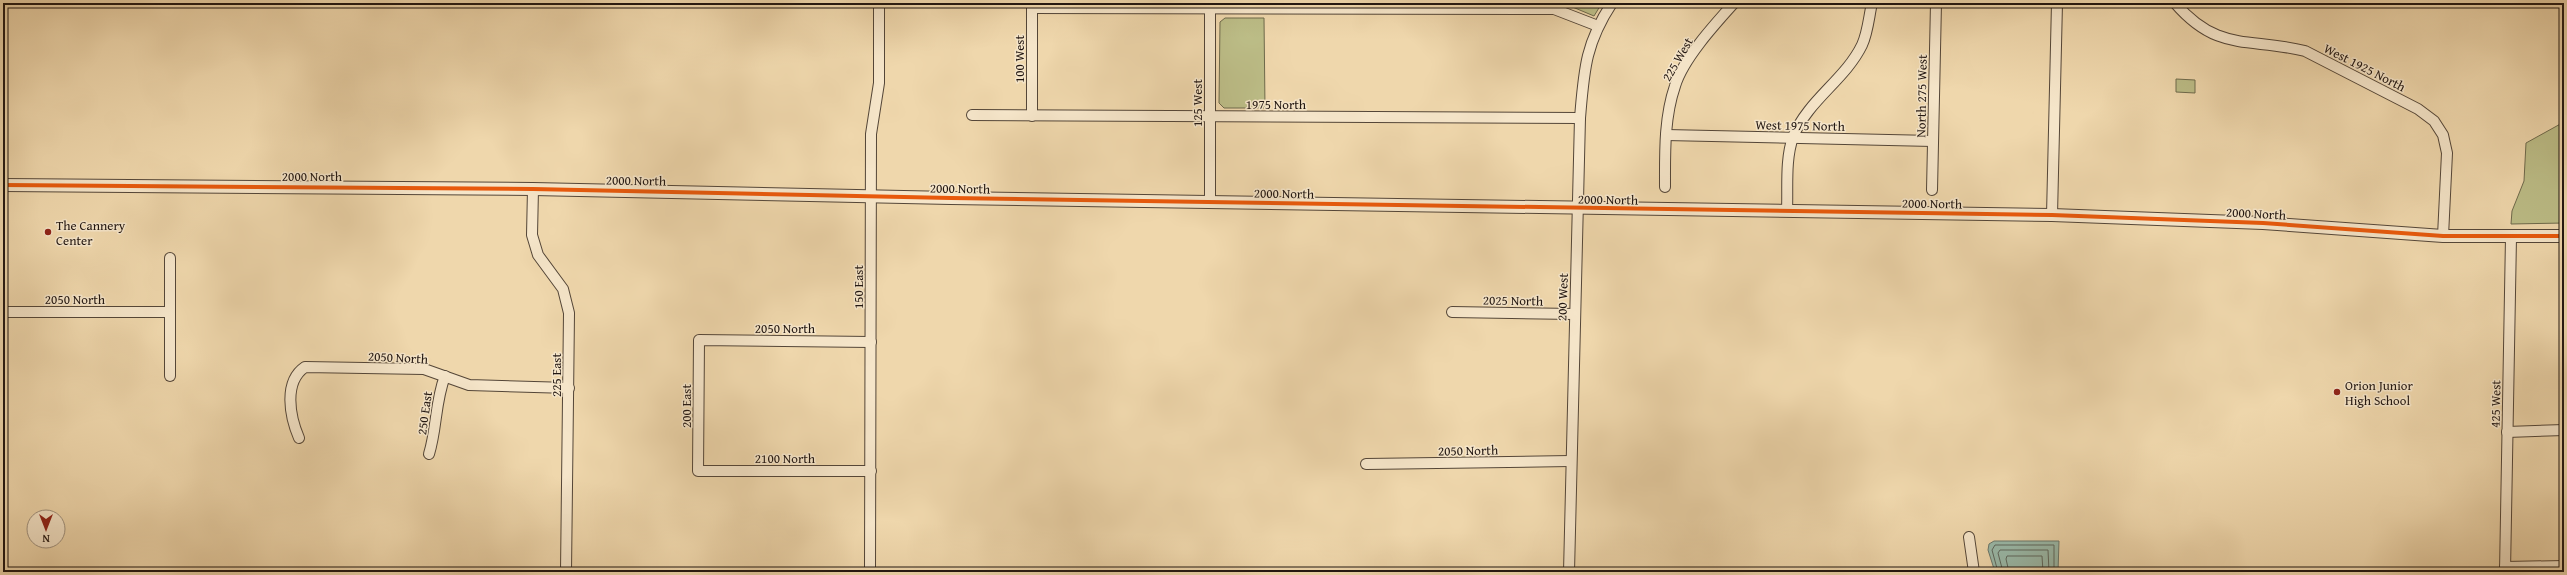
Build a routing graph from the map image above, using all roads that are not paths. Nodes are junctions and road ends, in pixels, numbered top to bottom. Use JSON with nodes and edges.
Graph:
{"nodes":[{"id":1,"x":879,"y":3,"type":"edge"},
{"id":2,"x":1612,"y":3,"type":"edge"},
{"id":3,"x":1734,"y":3,"type":"edge"},
{"id":4,"x":1872,"y":3,"type":"edge"},
{"id":5,"x":1936,"y":3,"type":"edge"},
{"id":6,"x":2058,"y":3,"type":"edge"},
{"id":7,"x":2176,"y":3,"type":"edge"},
{"id":8,"x":1032,"y":5,"type":"edge"},
{"id":9,"x":1210,"y":6,"type":"edge"},
{"id":10,"x":1317,"y":6,"type":"edge"},
{"id":11,"x":1434,"y":6,"type":"edge"},
{"id":12,"x":1598,"y":26,"type":"junction"},
{"id":13,"x":972,"y":115,"type":"dead end"},
{"id":14,"x":1032,"y":116,"type":"junction"},
{"id":15,"x":1210,"y":117,"type":"junction"},
{"id":16,"x":1580,"y":118,"type":"junction"},
{"id":17,"x":1666,"y":135,"type":"junction"},
{"id":18,"x":1793,"y":138,"type":"junction"},
{"id":19,"x":1933,"y":141,"type":"junction"},
{"id":20,"x":3,"y":184,"type":"edge"},
{"id":21,"x":1665,"y":187,"type":"dead end"},
{"id":22,"x":533,"y":189,"type":"junction"},
{"id":23,"x":1932,"y":190,"type":"dead end"},
{"id":24,"x":871,"y":196,"type":"junction"},
{"id":25,"x":1210,"y":202,"type":"junction"},
{"id":26,"x":1577,"y":208,"type":"junction"},
{"id":27,"x":1787,"y":210,"type":"junction"},
{"id":28,"x":2052,"y":215,"type":"junction"},
{"id":29,"x":2443,"y":236,"type":"junction"},
{"id":30,"x":2564,"y":236,"type":"edge"},
{"id":31,"x":2511,"y":237,"type":"junction"},
{"id":32,"x":170,"y":258,"type":"dead end"},
{"id":33,"x":3,"y":312,"type":"edge"},
{"id":34,"x":170,"y":312,"type":"junction"},
{"id":35,"x":1452,"y":312,"type":"dead end"},
{"id":36,"x":1574,"y":314,"type":"junction"},
{"id":37,"x":699,"y":340,"type":"joint"},
{"id":38,"x":871,"y":342,"type":"junction"},
{"id":39,"x":170,"y":376,"type":"dead end"},
{"id":40,"x":445,"y":376,"type":"junction"},
{"id":41,"x":569,"y":388,"type":"junction"},
{"id":42,"x":2564,"y":430,"type":"edge"},
{"id":43,"x":2507,"y":432,"type":"junction"},
{"id":44,"x":299,"y":438,"type":"dead end"},
{"id":45,"x":429,"y":454,"type":"dead end"},
{"id":46,"x":1570,"y":461,"type":"junction"},
{"id":47,"x":1366,"y":464,"type":"dead end"},
{"id":48,"x":698,"y":471,"type":"joint"},
{"id":49,"x":871,"y":471,"type":"junction"},
{"id":50,"x":1970,"y":537,"type":"dead end"},
{"id":51,"x":2564,"y":566,"type":"edge"},
{"id":52,"x":2505,"y":570,"type":"edge"},
{"id":53,"x":566,"y":572,"type":"edge"},
{"id":54,"x":870,"y":572,"type":"edge"},
{"id":55,"x":1568,"y":572,"type":"edge"},
{"id":56,"x":1974,"y":572,"type":"edge"}],
"edges":[{"from":1,"to":24,"type":"street","name":"150 East"},
{"from":2,"to":12,"type":"street","name":"200 West"},
{"from":3,"to":17,"type":"street","name":"225 West"},
{"from":4,"to":18,"type":"street"},
{"from":5,"to":19,"type":"street","name":"North 275 West"},
{"from":6,"to":28,"type":"street"},
{"from":7,"to":29,"type":"street","name":"West 1925 North"},
{"from":8,"to":9,"type":"street"},
{"from":8,"to":14,"type":"street","name":"100 West"},
{"from":9,"to":10,"type":"street"},
{"from":9,"to":15,"type":"street","name":"125 West"},
{"from":10,"to":11,"type":"street"},
{"from":11,"to":12,"type":"street"},
{"from":12,"to":16,"type":"street","name":"200 West"},
{"from":13,"to":14,"type":"street","name":"1975 North"},
{"from":14,"to":15,"type":"street","name":"1975 North"},
{"from":15,"to":16,"type":"street","name":"1975 North"},
{"from":15,"to":25,"type":"street","name":"125 West"},
{"from":16,"to":26,"type":"street","name":"200 West"},
{"from":17,"to":18,"type":"street","name":"West 1975 North"},
{"from":17,"to":21,"type":"street","name":"225 West"},
{"from":18,"to":19,"type":"street","name":"West 1975 North"},
{"from":18,"to":27,"type":"street"},
{"from":19,"to":23,"type":"street","name":"North 275 West"},
{"from":20,"to":22,"type":"street","name":"2000 North"},
{"from":22,"to":24,"type":"street","name":"2000 North"},
{"from":22,"to":41,"type":"street","name":"225 East"},
{"from":24,"to":25,"type":"street","name":"2000 North"},
{"from":24,"to":38,"type":"street","name":"150 East"},
{"from":25,"to":26,"type":"street","name":"2000 North"},
{"from":26,"to":27,"type":"street","name":"2000 North"},
{"from":26,"to":36,"type":"street","name":"200 West"},
{"from":27,"to":28,"type":"street","name":"2000 North"},
{"from":28,"to":29,"type":"street","name":"2000 North"},
{"from":29,"to":31,"type":"street","name":"2000 North"},
{"from":30,"to":31,"type":"street","name":"2000 North"},
{"from":31,"to":43,"type":"street","name":"425 West"},
{"from":32,"to":34,"type":"street"},
{"from":33,"to":34,"type":"street","name":"2050 North"},
{"from":34,"to":39,"type":"street"},
{"from":35,"to":36,"type":"street","name":"2025 North"},
{"from":36,"to":46,"type":"street","name":"200 West"},
{"from":37,"to":38,"type":"street","name":"2050 North"},
{"from":37,"to":48,"type":"street","name":"200 East"},
{"from":38,"to":49,"type":"street","name":"150 East"},
{"from":40,"to":41,"type":"street","name":"2050 North"},
{"from":40,"to":44,"type":"street","name":"2050 North"},
{"from":40,"to":45,"type":"street","name":"250 East"},
{"from":41,"to":53,"type":"street","name":"225 East"},
{"from":42,"to":43,"type":"street"},
{"from":43,"to":52,"type":"street","name":"425 West"},
{"from":46,"to":47,"type":"street","name":"2050 North"},
{"from":46,"to":55,"type":"street","name":"200 West"},
{"from":48,"to":49,"type":"street","name":"2100 North"},
{"from":49,"to":54,"type":"street","name":"150 East"},
{"from":50,"to":56,"type":"street"},
{"from":51,"to":52,"type":"street"}]}
